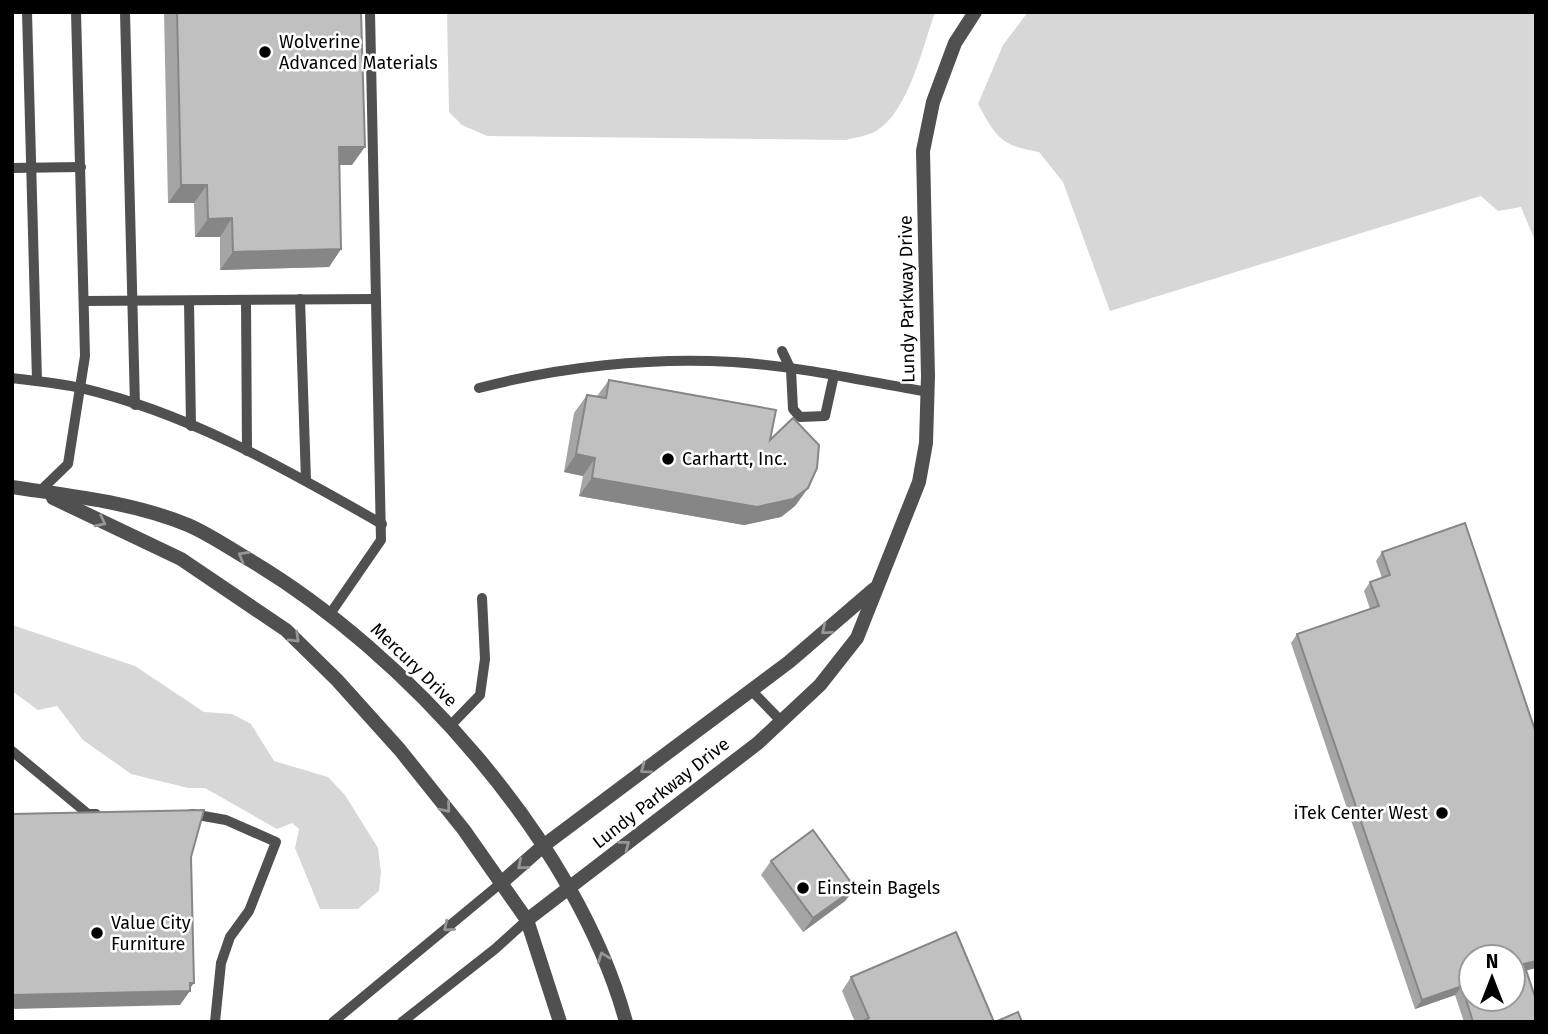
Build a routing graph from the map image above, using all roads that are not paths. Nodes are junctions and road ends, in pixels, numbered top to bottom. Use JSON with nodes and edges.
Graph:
{"nodes":[{"id":1,"x":27,"y":12,"type":"edge"},
{"id":2,"x":76,"y":12,"type":"edge"},
{"id":3,"x":125,"y":12,"type":"edge"},
{"id":4,"x":370,"y":12,"type":"edge"},
{"id":5,"x":975,"y":12,"type":"edge"},
{"id":6,"x":81,"y":167,"type":"junction"},
{"id":7,"x":12,"y":168,"type":"edge"},
{"id":8,"x":32,"y":168,"type":"junction"},
{"id":9,"x":300,"y":299,"type":"junction"},
{"id":10,"x":376,"y":299,"type":"junction"},
{"id":11,"x":246,"y":300,"type":"junction"},
{"id":12,"x":85,"y":301,"type":"junction"},
{"id":13,"x":132,"y":301,"type":"junction"},
{"id":14,"x":190,"y":301,"type":"junction"},
{"id":15,"x":782,"y":351,"type":"dead end"},
{"id":16,"x":791,"y":370,"type":"junction"},
{"id":17,"x":834,"y":375,"type":"junction"},
{"id":18,"x":12,"y":377,"type":"edge"},
{"id":19,"x":37,"y":381,"type":"junction"},
{"id":20,"x":80,"y":388,"type":"junction"},
{"id":21,"x":479,"y":388,"type":"dead end"},
{"id":22,"x":928,"y":392,"type":"junction"},
{"id":23,"x":135,"y":405,"type":"junction"},
{"id":24,"x":191,"y":426,"type":"junction"},
{"id":25,"x":247,"y":451,"type":"junction"},
{"id":26,"x":306,"y":481,"type":"junction"},
{"id":27,"x":12,"y":487,"type":"edge"},
{"id":28,"x":40,"y":491,"type":"junction"},
{"id":29,"x":382,"y":524,"type":"junction"},
{"id":30,"x":878,"y":586,"type":"junction"},
{"id":31,"x":482,"y":598,"type":"dead end"},
{"id":32,"x":330,"y":614,"type":"junction"},
{"id":33,"x":751,"y":690,"type":"junction"},
{"id":34,"x":781,"y":722,"type":"junction"},
{"id":35,"x":449,"y":727,"type":"junction"},
{"id":36,"x":12,"y":751,"type":"edge"},
{"id":37,"x":184,"y":813,"type":"edge"},
{"id":38,"x":110,"y":814,"type":"edge"},
{"id":39,"x":544,"y":846,"type":"junction"},
{"id":40,"x":501,"y":883,"type":"junction"},
{"id":41,"x":571,"y":887,"type":"junction"},
{"id":42,"x":527,"y":919,"type":"junction"},
{"id":43,"x":215,"y":1022,"type":"edge"},
{"id":44,"x":333,"y":1022,"type":"edge"},
{"id":45,"x":402,"y":1022,"type":"edge"},
{"id":46,"x":560,"y":1022,"type":"edge"},
{"id":47,"x":626,"y":1022,"type":"edge"}],
"edges":[{"from":1,"to":8,"type":"lane"},
{"from":2,"to":6,"type":"lane"},
{"from":3,"to":13,"type":"lane"},
{"from":4,"to":10,"type":"lane"},
{"from":5,"to":22,"type":"street","name":"Lundy Parkway Drive"},
{"from":6,"to":8,"type":"lane"},
{"from":6,"to":12,"type":"lane"},
{"from":7,"to":8,"type":"lane"},
{"from":8,"to":19,"type":"lane"},
{"from":9,"to":10,"type":"lane"},
{"from":9,"to":11,"type":"lane"},
{"from":9,"to":26,"type":"lane"},
{"from":10,"to":29,"type":"lane"},
{"from":11,"to":14,"type":"lane"},
{"from":11,"to":25,"type":"lane"},
{"from":12,"to":13,"type":"lane"},
{"from":12,"to":20,"type":"lane"},
{"from":13,"to":14,"type":"lane"},
{"from":13,"to":23,"type":"lane"},
{"from":14,"to":24,"type":"lane"},
{"from":15,"to":16,"type":"lane"},
{"from":16,"to":17,"type":"lane"},
{"from":16,"to":17,"type":"lane"},
{"from":16,"to":21,"type":"lane"},
{"from":17,"to":22,"type":"lane"},
{"from":18,"to":19,"type":"lane"},
{"from":19,"to":20,"type":"lane"},
{"from":20,"to":23,"type":"lane"},
{"from":20,"to":28,"type":"lane"},
{"from":22,"to":30,"type":"street","name":"Lundy Parkway Drive"},
{"from":23,"to":24,"type":"lane"},
{"from":24,"to":25,"type":"lane"},
{"from":25,"to":26,"type":"lane"},
{"from":26,"to":29,"type":"lane"},
{"from":27,"to":28,"type":"street","name":"Mercury Drive"},
{"from":32,"to":28,"type":"street","name":"Mercury Drive","one_way":true},
{"from":28,"to":40,"type":"street","name":"Mercury Drive","one_way":true},
{"from":29,"to":32,"type":"lane"},
{"from":30,"to":33,"type":"street","name":"Lundy Parkway Drive","one_way":true},
{"from":30,"to":34,"type":"street","name":"Lundy Parkway Drive"},
{"from":31,"to":35,"type":"lane"},
{"from":32,"to":35,"type":"street","name":"Mercury Drive"},
{"from":33,"to":34,"type":"lane"},
{"from":33,"to":39,"type":"street","name":"Lundy Parkway Drive","one_way":true},
{"from":41,"to":34,"type":"street","name":"Lundy Parkway Drive","one_way":true},
{"from":35,"to":39,"type":"street","name":"Mercury Drive"},
{"from":36,"to":38,"type":"lane"},
{"from":37,"to":43,"type":"lane"},
{"from":39,"to":40,"type":"street","name":"Lundy Parkway Drive","one_way":true},
{"from":39,"to":41,"type":"street","name":"Mercury Drive"},
{"from":40,"to":42,"type":"street","name":"Mercury Drive"},
{"from":40,"to":44,"type":"lane","one_way":true},
{"from":41,"to":42,"type":"street","name":"Lundy Parkway Drive"},
{"from":47,"to":41,"type":"street","name":"Mercury Drive","one_way":true},
{"from":42,"to":45,"type":"lane"},
{"from":42,"to":46,"type":"street","name":"Mercury Drive"}]}
